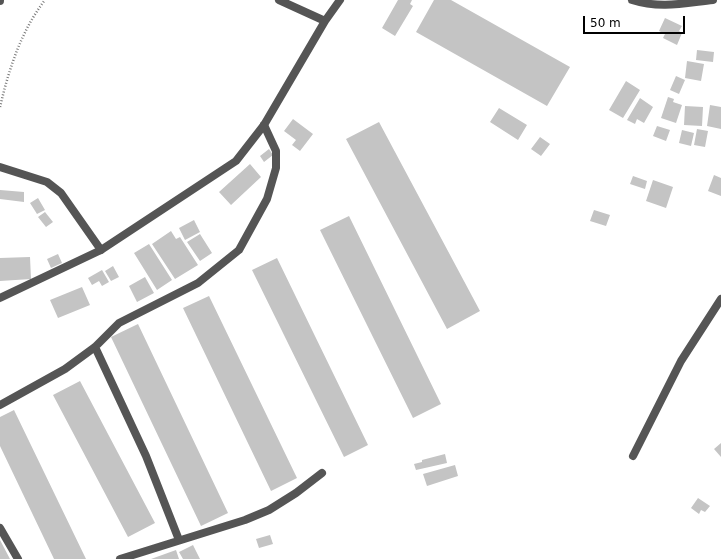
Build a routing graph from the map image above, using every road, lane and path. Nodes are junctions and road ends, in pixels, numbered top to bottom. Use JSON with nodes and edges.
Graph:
{"nodes":[{"id":1,"x":45,"y":0,"type":"edge"},
{"id":2,"x":279,"y":0,"type":"edge"},
{"id":3,"x":340,"y":0,"type":"edge"},
{"id":4,"x":632,"y":0,"type":"edge"},
{"id":5,"x":713,"y":0,"type":"edge"},
{"id":6,"x":325,"y":21,"type":"junction"},
{"id":7,"x":0,"y":107,"type":"edge"},
{"id":8,"x":264,"y":125,"type":"junction"},
{"id":9,"x":0,"y":167,"type":"edge"},
{"id":10,"x":101,"y":250,"type":"junction"},
{"id":11,"x":0,"y":298,"type":"edge"},
{"id":12,"x":721,"y":299,"type":"edge"},
{"id":13,"x":95,"y":347,"type":"junction"},
{"id":14,"x":0,"y":405,"type":"edge"},
{"id":15,"x":633,"y":456,"type":"dead end"},
{"id":16,"x":322,"y":473,"type":"dead end"},
{"id":17,"x":0,"y":528,"type":"edge"},
{"id":18,"x":179,"y":540,"type":"junction"},
{"id":19,"x":18,"y":559,"type":"edge"},
{"id":20,"x":120,"y":559,"type":"edge"}],
"edges":[{"from":1,"to":7,"type":"path"},
{"from":2,"to":6,"type":"street"},
{"from":3,"to":6,"type":"street"},
{"from":4,"to":5,"type":"street"},
{"from":6,"to":8,"type":"street"},
{"from":8,"to":10,"type":"street"},
{"from":8,"to":13,"type":"street"},
{"from":9,"to":10,"type":"street"},
{"from":10,"to":11,"type":"street"},
{"from":12,"to":15,"type":"street"},
{"from":13,"to":14,"type":"street"},
{"from":13,"to":18,"type":"street"},
{"from":16,"to":18,"type":"street"},
{"from":17,"to":19,"type":"street"},
{"from":18,"to":20,"type":"street"}]}
